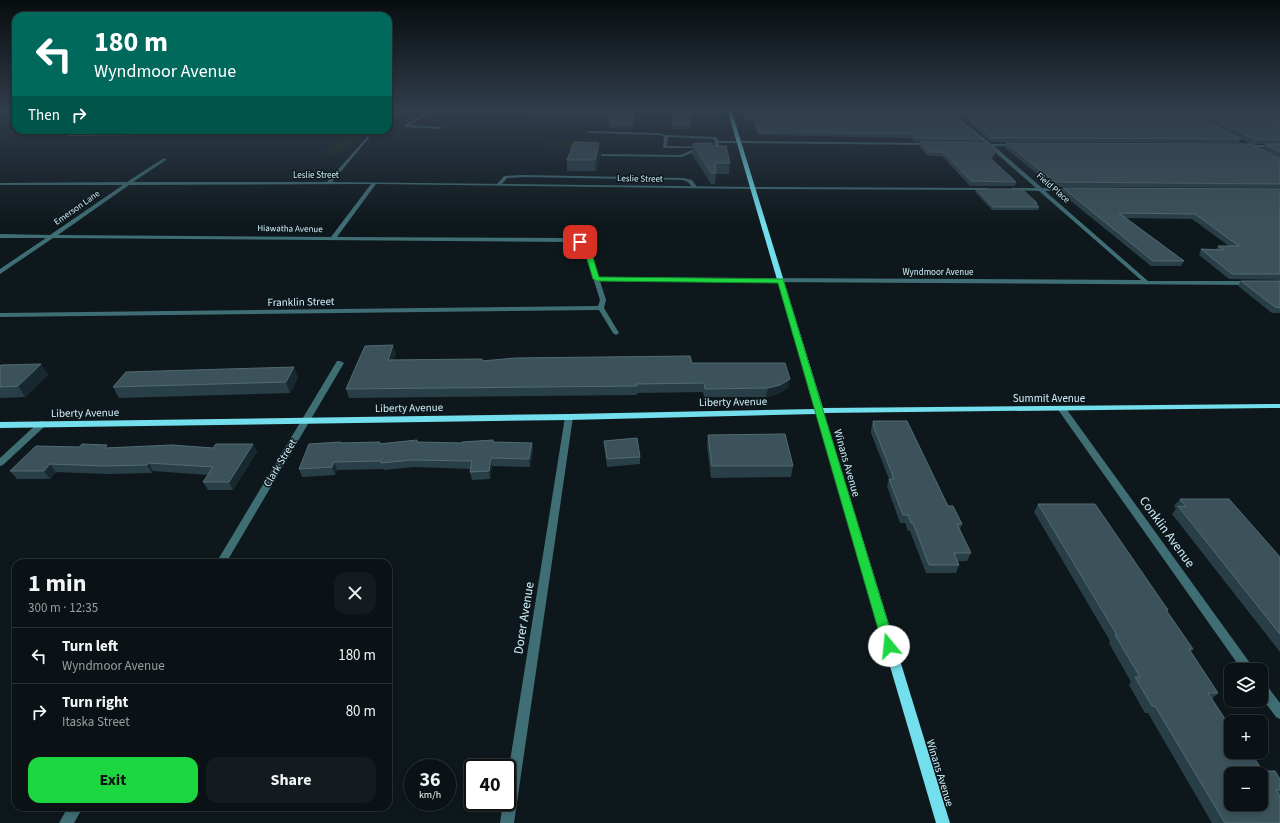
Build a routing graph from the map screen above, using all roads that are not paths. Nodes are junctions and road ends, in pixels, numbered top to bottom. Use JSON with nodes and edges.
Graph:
{"nodes":[{"id":1,"x":359,"y":147,"type":"edge"},
{"id":2,"x":702,"y":147,"type":"edge"},
{"id":3,"x":742,"y":147,"type":"edge"},
{"id":4,"x":993,"y":147,"type":"edge"},
{"id":5,"x":1254,"y":147,"type":"edge"},
{"id":6,"x":1262,"y":152,"type":"edge"},
{"id":7,"x":603,"y":155,"type":"dead end"},
{"id":8,"x":164,"y":160,"type":"dead end"},
{"id":9,"x":328,"y":183,"type":"junction"},
{"id":10,"x":375,"y":183,"type":"junction"},
{"id":11,"x":0,"y":184,"type":"edge"},
{"id":12,"x":127,"y":184,"type":"junction"},
{"id":13,"x":499,"y":184,"type":"junction"},
{"id":14,"x":695,"y":188,"type":"junction"},
{"id":15,"x":754,"y":188,"type":"junction"},
{"id":16,"x":996,"y":189,"type":"edge"},
{"id":17,"x":1004,"y":189,"type":"edge"},
{"id":18,"x":1041,"y":190,"type":"junction"},
{"id":19,"x":1081,"y":190,"type":"edge"},
{"id":20,"x":0,"y":236,"type":"edge"},
{"id":21,"x":52,"y":236,"type":"junction"},
{"id":22,"x":333,"y":238,"type":"junction"},
{"id":23,"x":0,"y":272,"type":"edge"},
{"id":24,"x":597,"y":279,"type":"junction"},
{"id":25,"x":781,"y":281,"type":"junction"},
{"id":26,"x":1146,"y":282,"type":"junction"},
{"id":27,"x":1258,"y":283,"type":"edge"},
{"id":28,"x":601,"y":308,"type":"junction"},
{"id":29,"x":0,"y":315,"type":"edge"},
{"id":30,"x":616,"y":333,"type":"dead end"},
{"id":31,"x":340,"y":363,"type":"dead end"},
{"id":32,"x":1280,"y":406,"type":"edge"},
{"id":33,"x":1062,"y":409,"type":"junction"},
{"id":34,"x":819,"y":411,"type":"junction"},
{"id":35,"x":569,"y":417,"type":"junction"},
{"id":36,"x":306,"y":420,"type":"junction"},
{"id":37,"x":42,"y":424,"type":"junction"},
{"id":38,"x":0,"y":425,"type":"edge"},
{"id":39,"x":0,"y":463,"type":"edge"},
{"id":40,"x":223,"y":559,"type":"edge"},
{"id":41,"x":1244,"y":663,"type":"edge"},
{"id":42,"x":1268,"y":697,"type":"edge"},
{"id":43,"x":1280,"y":713,"type":"edge"},
{"id":44,"x":74,"y":811,"type":"edge"},
{"id":45,"x":66,"y":823,"type":"edge"},
{"id":46,"x":507,"y":823,"type":"edge"},
{"id":47,"x":943,"y":823,"type":"edge"}],
"edges":[{"from":1,"to":9,"type":"street"},
{"from":2,"to":7,"type":"street"},
{"from":3,"to":15,"type":"street","name":"Winans Avenue"},
{"from":4,"to":18,"type":"street","name":"Field Place"},
{"from":5,"to":6,"type":"street"},
{"from":8,"to":12,"type":"street","name":"Emerson Lane"},
{"from":9,"to":10,"type":"street","name":"Leslie Street"},
{"from":9,"to":12,"type":"street","name":"Leslie Street"},
{"from":10,"to":13,"type":"street","name":"Leslie Street"},
{"from":10,"to":22,"type":"street"},
{"from":11,"to":12,"type":"street","name":"Leslie Street"},
{"from":12,"to":21,"type":"street","name":"Emerson Lane"},
{"from":13,"to":14,"type":"street","name":"Leslie Street"},
{"from":13,"to":14,"type":"street"},
{"from":14,"to":15,"type":"street","name":"Leslie Street"},
{"from":15,"to":16,"type":"street","name":"Leslie Street"},
{"from":15,"to":25,"type":"street","name":"Winans Avenue"},
{"from":17,"to":18,"type":"street"},
{"from":18,"to":19,"type":"street"},
{"from":18,"to":26,"type":"street","name":"Field Place"},
{"from":20,"to":21,"type":"street","name":"Hiawatha Avenue"},
{"from":21,"to":22,"type":"street","name":"Hiawatha Avenue"},
{"from":21,"to":23,"type":"street","name":"Emerson Lane"},
{"from":22,"to":24,"type":"street","name":"Hiawatha Avenue"},
{"from":24,"to":25,"type":"street","name":"Wyndmoor Avenue"},
{"from":24,"to":28,"type":"street"},
{"from":25,"to":26,"type":"street","name":"Wyndmoor Avenue"},
{"from":25,"to":34,"type":"street","name":"Winans Avenue"},
{"from":26,"to":27,"type":"street","name":"Wyndmoor Avenue"},
{"from":28,"to":29,"type":"street","name":"Franklin Street"},
{"from":28,"to":30,"type":"street"},
{"from":31,"to":36,"type":"street","name":"Clark Street"},
{"from":32,"to":33,"type":"street","name":"Summit Avenue"},
{"from":33,"to":34,"type":"street","name":"Summit Avenue"},
{"from":33,"to":41,"type":"street","name":"Conklin Avenue"},
{"from":34,"to":35,"type":"street","name":"Liberty Avenue"},
{"from":34,"to":47,"type":"street","name":"Winans Avenue"},
{"from":35,"to":36,"type":"street","name":"Liberty Avenue"},
{"from":35,"to":46,"type":"street","name":"Dorer Avenue"},
{"from":36,"to":37,"type":"street","name":"Liberty Avenue"},
{"from":36,"to":40,"type":"street","name":"Clark Street"},
{"from":37,"to":38,"type":"street","name":"Liberty Avenue"},
{"from":37,"to":39,"type":"street"},
{"from":42,"to":43,"type":"street"},
{"from":44,"to":45,"type":"street"}]}
